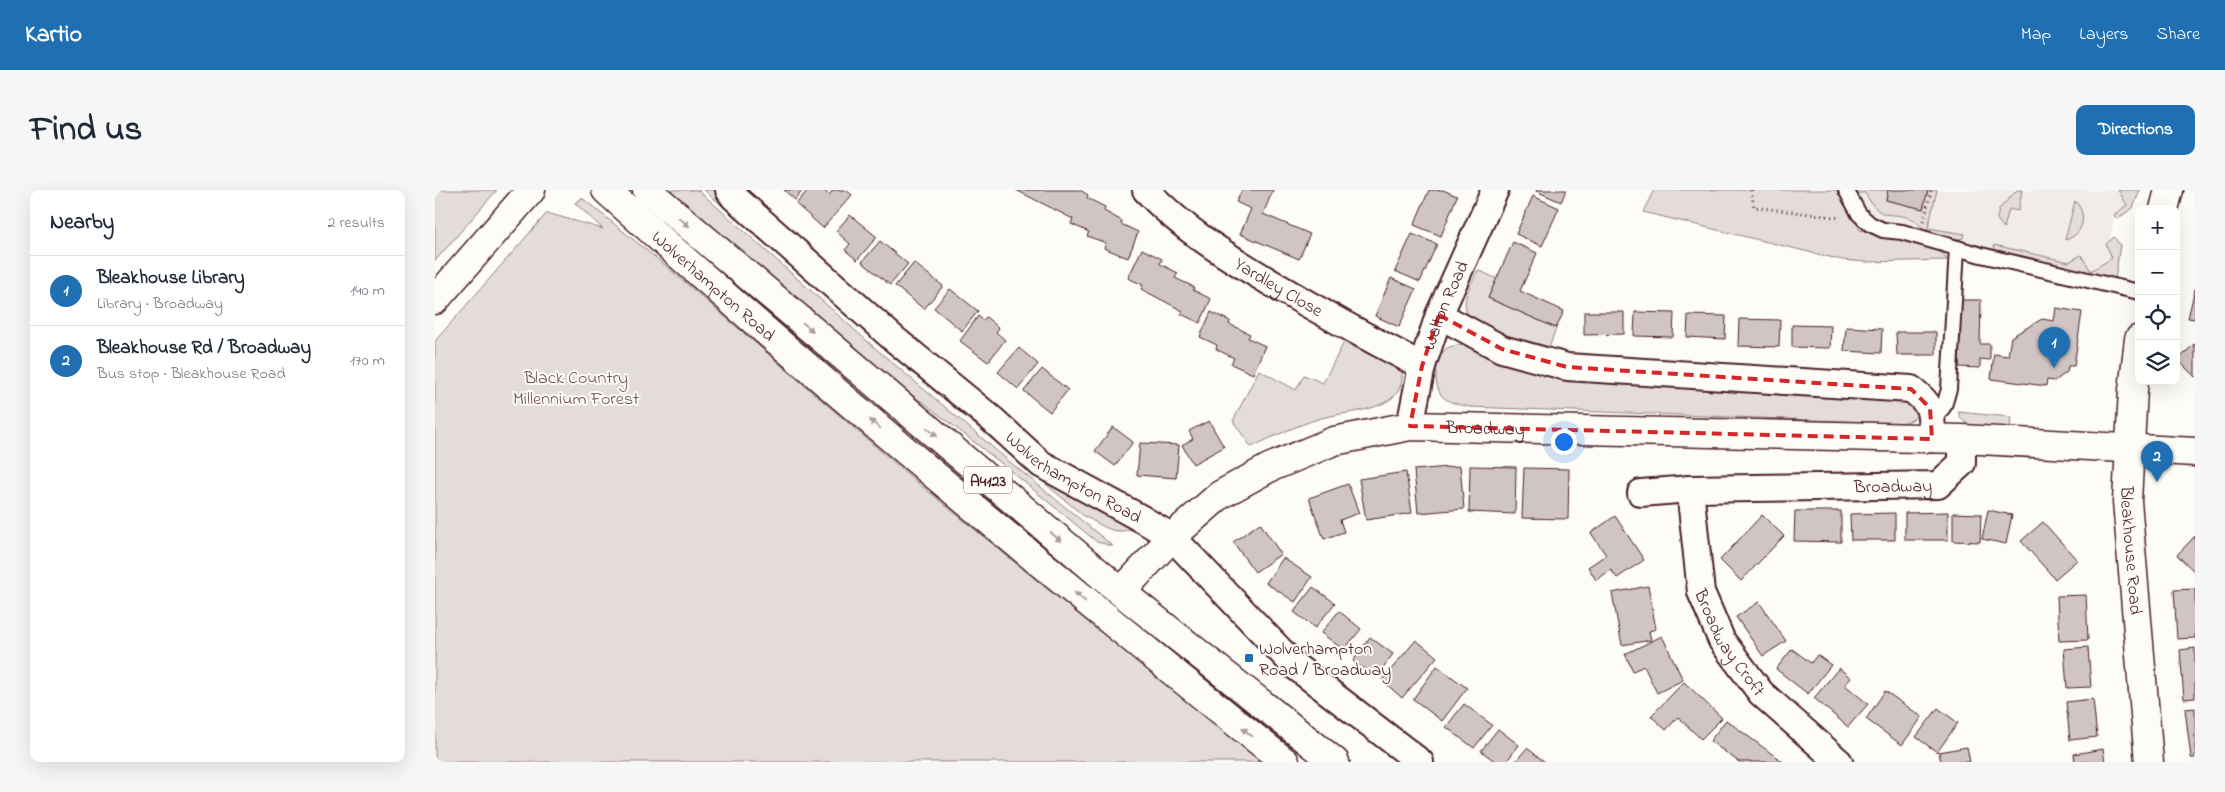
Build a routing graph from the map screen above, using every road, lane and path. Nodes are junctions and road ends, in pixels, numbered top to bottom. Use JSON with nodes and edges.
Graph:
{"nodes":[{"id":1,"x":531,"y":190,"type":"edge"},
{"id":2,"x":606,"y":190,"type":"edge"},
{"id":3,"x":647,"y":190,"type":"edge"},
{"id":4,"x":729,"y":190,"type":"edge"},
{"id":5,"x":1146,"y":190,"type":"edge"},
{"id":6,"x":1495,"y":190,"type":"edge"},
{"id":7,"x":1751,"y":190,"type":"edge"},
{"id":8,"x":1846,"y":190,"type":"edge"},
{"id":9,"x":1931,"y":190,"type":"edge"},
{"id":10,"x":2169,"y":190,"type":"edge"},
{"id":11,"x":2165,"y":205,"type":"edge"},
{"id":12,"x":1848,"y":219,"type":"dead end"},
{"id":13,"x":1920,"y":236,"type":"junction"},
{"id":14,"x":1957,"y":248,"type":"junction"},
{"id":15,"x":2135,"y":291,"type":"edge"},
{"id":16,"x":435,"y":300,"type":"edge"},
{"id":17,"x":1439,"y":315,"type":"junction"},
{"id":18,"x":2139,"y":340,"type":"edge"},
{"id":19,"x":1422,"y":366,"type":"junction"},
{"id":20,"x":1410,"y":426,"type":"junction"},
{"id":21,"x":1932,"y":431,"type":"junction"},
{"id":22,"x":1962,"y":439,"type":"junction"},
{"id":23,"x":2129,"y":449,"type":"junction"},
{"id":24,"x":2195,"y":452,"type":"edge"},
{"id":25,"x":1690,"y":489,"type":"junction"},
{"id":26,"x":1641,"y":493,"type":"dead end"},
{"id":27,"x":1172,"y":538,"type":"junction"},
{"id":28,"x":1121,"y":592,"type":"junction"},
{"id":29,"x":1102,"y":616,"type":"junction"},
{"id":30,"x":1285,"y":762,"type":"edge"},
{"id":31,"x":1335,"y":762,"type":"edge"},
{"id":32,"x":1419,"y":762,"type":"edge"},
{"id":33,"x":1839,"y":762,"type":"edge"},
{"id":34,"x":2149,"y":762,"type":"edge"}],
"edges":[{"from":1,"to":16,"type":"main road"},
{"from":29,"to":2,"type":"main road","name":"Wolverhampton Road","number":"A4123","one_way":true},
{"from":3,"to":28,"type":"main road","name":"Wolverhampton Road","number":"A4123","one_way":true},
{"from":4,"to":27,"type":"street","name":"Wolverhampton Road"},
{"from":5,"to":19,"type":"street","name":"Yardley Close"},
{"from":6,"to":17,"type":"street","name":"Walton Road"},
{"from":7,"to":12,"type":"path"},
{"from":8,"to":13,"type":"lane"},
{"from":9,"to":13,"type":"path"},
{"from":10,"to":11,"type":"main road"},
{"from":13,"to":14,"type":"lane"},
{"from":14,"to":15,"type":"lane"},
{"from":14,"to":21,"type":"lane"},
{"from":17,"to":19,"type":"street","name":"Walton Road"},
{"from":17,"to":21,"type":"street"},
{"from":18,"to":23,"type":"main road","name":"Bleakhouse Road"},
{"from":19,"to":20,"type":"street","name":"Walton Road"},
{"from":20,"to":21,"type":"main road","name":"Broadway"},
{"from":20,"to":27,"type":"main road","name":"Broadway"},
{"from":21,"to":22,"type":"main road","name":"Broadway"},
{"from":22,"to":23,"type":"main road","name":"Broadway"},
{"from":22,"to":25,"type":"street","name":"Broadway"},
{"from":23,"to":24,"type":"main road","name":"Broadway"},
{"from":23,"to":34,"type":"main road","name":"Bleakhouse Road"},
{"from":25,"to":26,"type":"street","name":"Broadway"},
{"from":25,"to":33,"type":"street","name":"Broadway Croft"},
{"from":27,"to":28,"type":"main road","name":"Broadway"},
{"from":27,"to":32,"type":"street","name":"Wolverhampton Road"},
{"from":28,"to":29,"type":"main road","name":"Broadway"},
{"from":28,"to":31,"type":"main road","name":"Wolverhampton Road","number":"A4123"},
{"from":30,"to":29,"type":"main road","name":"Wolverhampton Road","number":"A4123","one_way":true}]}
